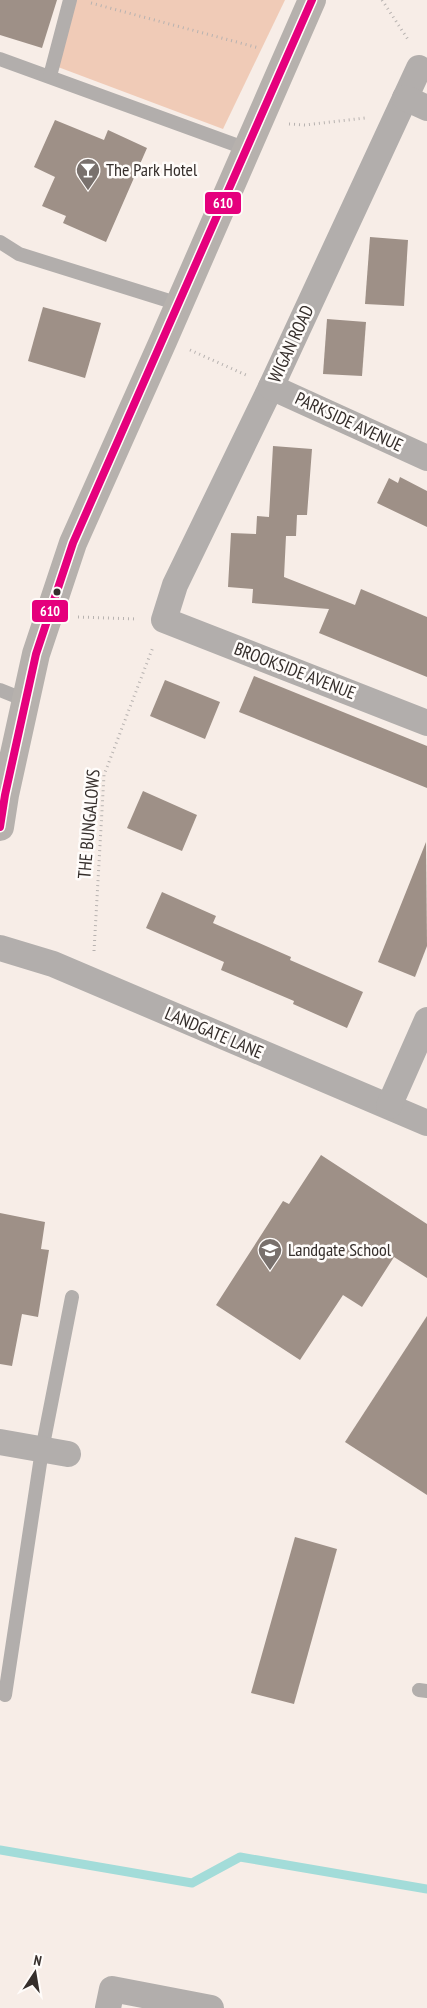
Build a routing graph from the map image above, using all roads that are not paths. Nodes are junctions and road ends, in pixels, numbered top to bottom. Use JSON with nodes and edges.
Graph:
{"nodes":[{"id":1,"x":70,"y":0,"type":"edge"},
{"id":2,"x":312,"y":0,"type":"edge"},
{"id":3,"x":0,"y":59,"type":"edge"},
{"id":4,"x":419,"y":68,"type":"road end"},
{"id":5,"x":50,"y":76,"type":"junction"},
{"id":6,"x":410,"y":106,"type":"edge"},
{"id":7,"x":248,"y":149,"type":"junction"},
{"id":8,"x":0,"y":242,"type":"edge"},
{"id":9,"x":179,"y":304,"type":"junction"},
{"id":10,"x":271,"y":387,"type":"junction"},
{"id":11,"x":427,"y":458,"type":"edge"},
{"id":12,"x":164,"y":620,"type":"joint"},
{"id":13,"x":0,"y":690,"type":"edge"},
{"id":14,"x":25,"y":700,"type":"junction"},
{"id":15,"x":427,"y":723,"type":"edge"},
{"id":16,"x":0,"y":827,"type":"edge"},
{"id":17,"x":0,"y":948,"type":"edge"},
{"id":18,"x":427,"y":1020,"type":"edge"},
{"id":19,"x":389,"y":1106,"type":"junction"},
{"id":20,"x":427,"y":1123,"type":"edge"},
{"id":21,"x":72,"y":1297,"type":"dead end"},
{"id":22,"x":0,"y":1442,"type":"edge"},
{"id":23,"x":42,"y":1450,"type":"junction"},
{"id":24,"x":68,"y":1454,"type":"dead end"},
{"id":25,"x":5,"y":1695,"type":"dead end"},
{"id":26,"x":108,"y":2008,"type":"edge"},
{"id":27,"x":211,"y":2008,"type":"edge"}],
"edges":[{"from":1,"to":5,"type":"lane"},
{"from":2,"to":7,"type":"main road"},
{"from":3,"to":5,"type":"lane"},
{"from":4,"to":6,"type":"street","name":"WIGAN ROAD"},
{"from":5,"to":7,"type":"lane"},
{"from":6,"to":10,"type":"street","name":"WIGAN ROAD"},
{"from":7,"to":9,"type":"main road"},
{"from":8,"to":9,"type":"lane"},
{"from":9,"to":14,"type":"main road"},
{"from":10,"to":11,"type":"street","name":"PARKSIDE AVENUE"},
{"from":10,"to":12,"type":"street","name":"WIGAN ROAD"},
{"from":12,"to":15,"type":"street","name":"BROOKSIDE AVENUE"},
{"from":13,"to":14,"type":"lane"},
{"from":14,"to":16,"type":"main road"},
{"from":17,"to":19,"type":"street","name":"LANDGATE LANE"},
{"from":18,"to":19,"type":"street"},
{"from":19,"to":20,"type":"street","name":"LANDGATE LANE"},
{"from":21,"to":23,"type":"lane"},
{"from":22,"to":23,"type":"street"},
{"from":23,"to":24,"type":"street"},
{"from":23,"to":25,"type":"lane"},
{"from":26,"to":27,"type":"street"}]}
